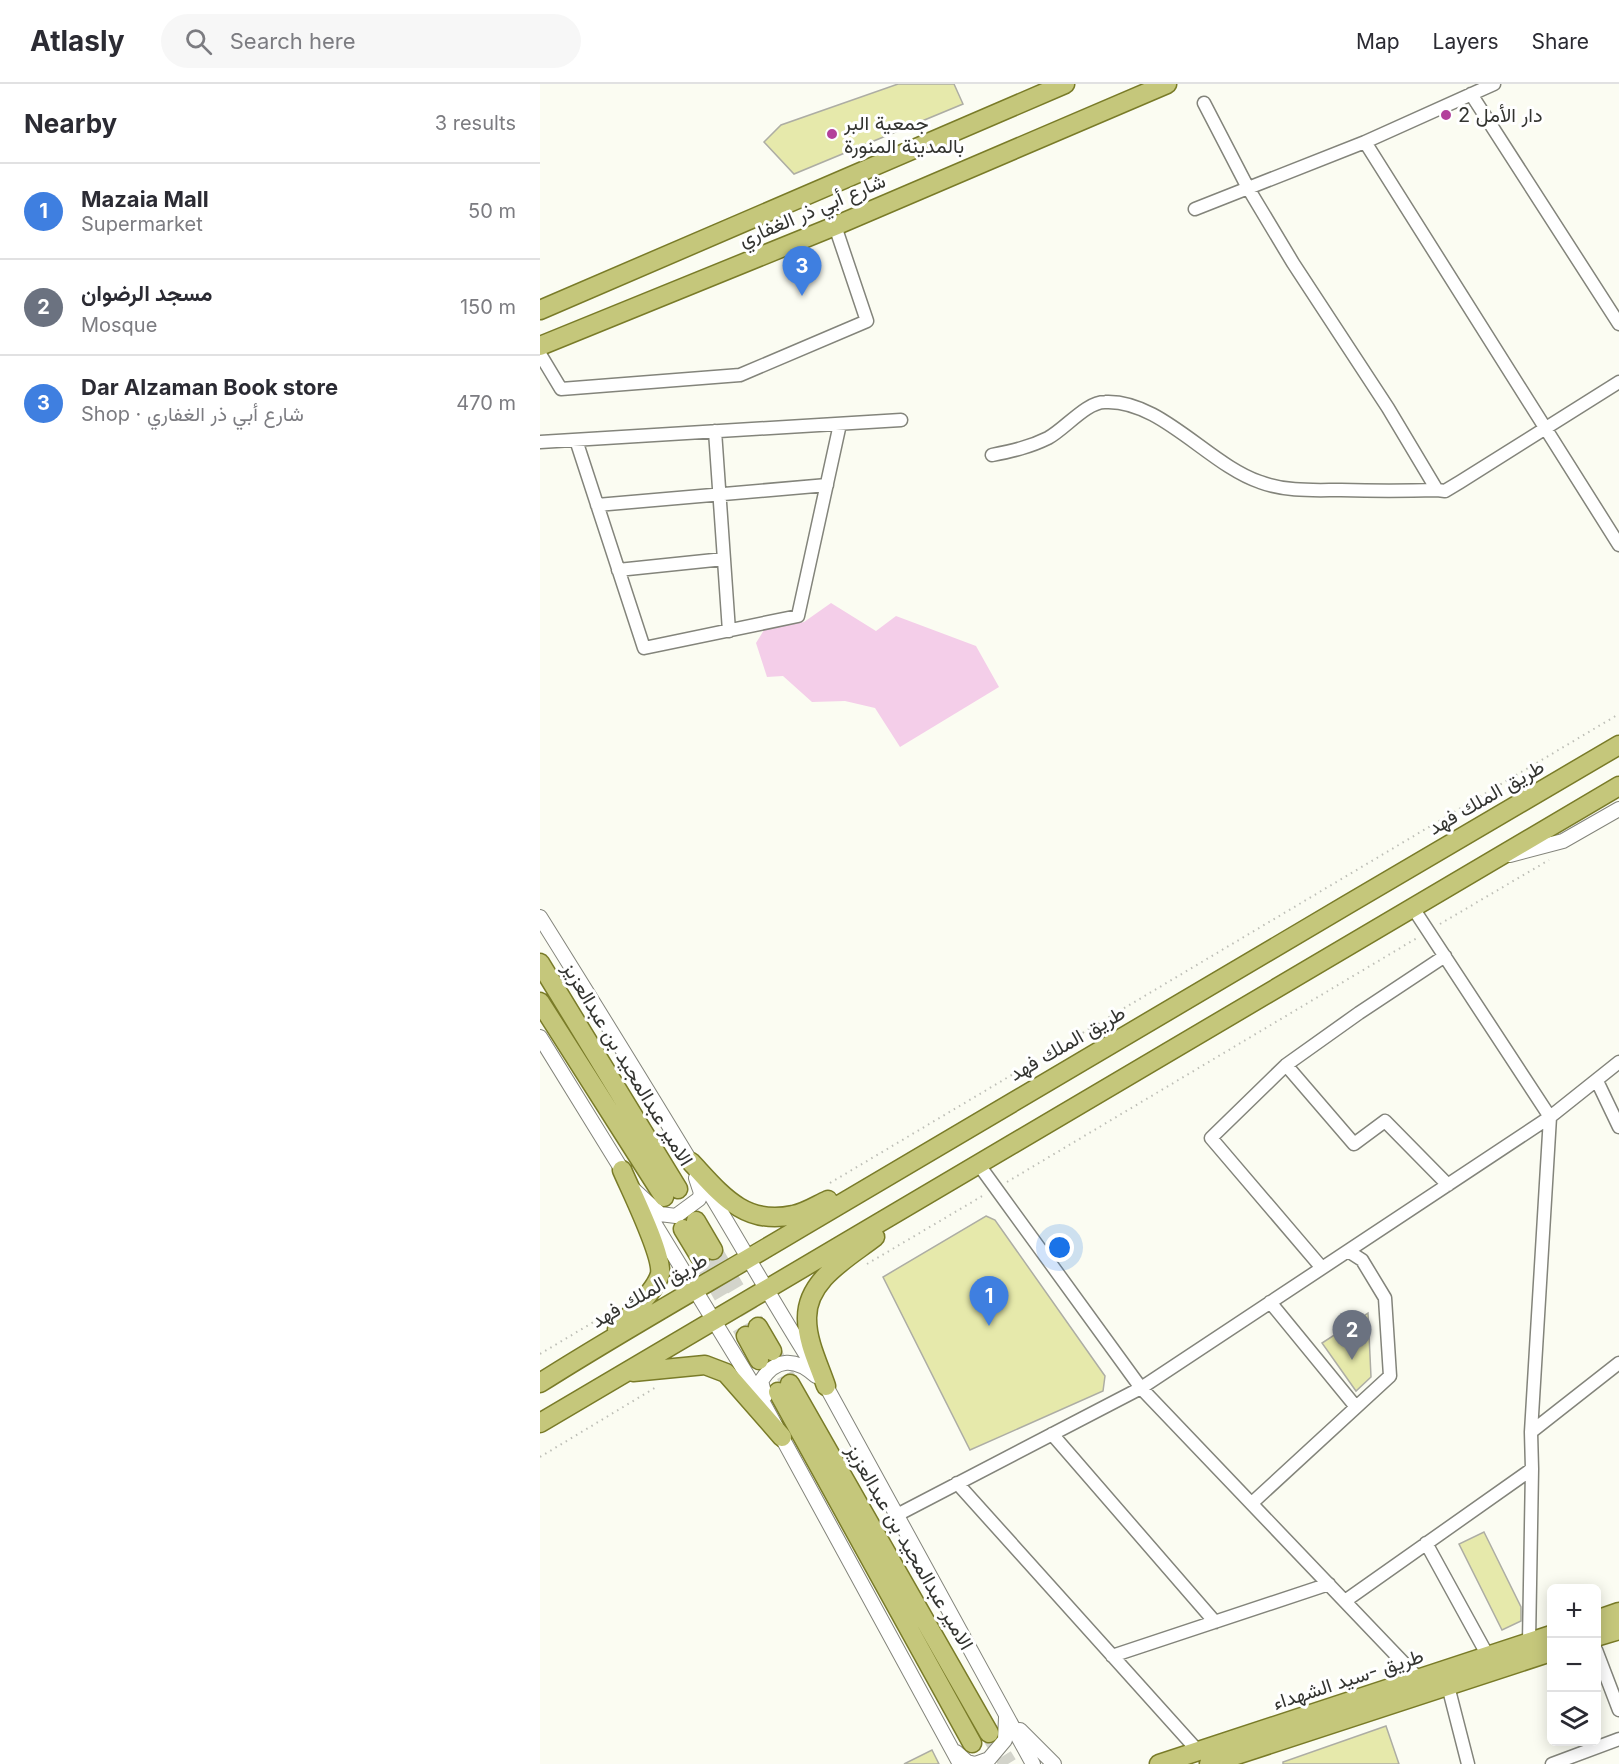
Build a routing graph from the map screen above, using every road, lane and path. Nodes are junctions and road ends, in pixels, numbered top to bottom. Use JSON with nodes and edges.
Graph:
{"nodes":[{"id":1,"x":1065,"y":84,"type":"edge"},
{"id":2,"x":1167,"y":84,"type":"edge"},
{"id":3,"x":1494,"y":84,"type":"edge"},
{"id":4,"x":1471,"y":94,"type":"junction"},
{"id":5,"x":1204,"y":103,"type":"dead end"},
{"id":6,"x":1365,"y":142,"type":"junction"},
{"id":7,"x":1248,"y":188,"type":"junction"},
{"id":8,"x":1195,"y":209,"type":"dead end"},
{"id":9,"x":835,"y":226,"type":"junction"},
{"id":10,"x":540,"y":310,"type":"edge"},
{"id":11,"x":1619,"y":324,"type":"edge"},
{"id":12,"x":540,"y":346,"type":"edge"},
{"id":13,"x":540,"y":354,"type":"edge"},
{"id":14,"x":1619,"y":382,"type":"edge"},
{"id":15,"x":901,"y":420,"type":"dead end"},
{"id":16,"x":840,"y":424,"type":"junction"},
{"id":17,"x":1545,"y":428,"type":"junction"},
{"id":18,"x":715,"y":431,"type":"junction"},
{"id":19,"x":576,"y":440,"type":"junction"},
{"id":20,"x":540,"y":442,"type":"edge"},
{"id":21,"x":992,"y":455,"type":"dead end"},
{"id":22,"x":826,"y":485,"type":"junction"},
{"id":23,"x":1437,"y":490,"type":"junction"},
{"id":24,"x":719,"y":494,"type":"junction"},
{"id":25,"x":597,"y":505,"type":"junction"},
{"id":26,"x":1616,"y":531,"type":"edge"},
{"id":27,"x":1619,"y":545,"type":"edge"},
{"id":28,"x":724,"y":559,"type":"junction"},
{"id":29,"x":618,"y":570,"type":"junction"},
{"id":30,"x":729,"y":631,"type":"junction"},
{"id":31,"x":1619,"y":714,"type":"edge"},
{"id":32,"x":1619,"y":745,"type":"edge"},
{"id":33,"x":1619,"y":786,"type":"edge"},
{"id":34,"x":1619,"y":809,"type":"edge"},
{"id":35,"x":1496,"y":859,"type":"junction"},
{"id":36,"x":1549,"y":860,"type":"dead end"},
{"id":37,"x":1413,"y":908,"type":"junction"},
{"id":38,"x":540,"y":916,"type":"edge"},
{"id":39,"x":1428,"y":931,"type":"junction"},
{"id":40,"x":1445,"y":956,"type":"junction"},
{"id":41,"x":540,"y":963,"type":"edge"},
{"id":42,"x":540,"y":1002,"type":"edge"},
{"id":43,"x":540,"y":1037,"type":"edge"},
{"id":44,"x":1619,"y":1062,"type":"edge"},
{"id":45,"x":1286,"y":1065,"type":"junction"},
{"id":46,"x":1597,"y":1081,"type":"junction"},
{"id":47,"x":1550,"y":1117,"type":"junction"},
{"id":48,"x":1619,"y":1127,"type":"edge"},
{"id":49,"x":919,"y":1157,"type":"junction"},
{"id":50,"x":691,"y":1162,"type":"junction"},
{"id":51,"x":979,"y":1165,"type":"junction"},
{"id":52,"x":622,"y":1170,"type":"junction"},
{"id":53,"x":1448,"y":1185,"type":"junction"},
{"id":54,"x":823,"y":1187,"type":"dead end"},
{"id":55,"x":996,"y":1189,"type":"junction"},
{"id":56,"x":634,"y":1190,"type":"junction"},
{"id":57,"x":935,"y":1190,"type":"junction"},
{"id":58,"x":690,"y":1225,"type":"dead end"},
{"id":59,"x":1348,"y":1251,"type":"junction"},
{"id":60,"x":707,"y":1254,"type":"tunnel mouth"},
{"id":61,"x":749,"y":1259,"type":"junction"},
{"id":62,"x":861,"y":1268,"type":"dead end"},
{"id":63,"x":1322,"y":1268,"type":"junction"},
{"id":64,"x":695,"y":1289,"type":"junction"},
{"id":65,"x":767,"y":1290,"type":"junction"},
{"id":66,"x":1270,"y":1302,"type":"junction"},
{"id":67,"x":609,"y":1313,"type":"dead end"},
{"id":68,"x":714,"y":1321,"type":"junction"},
{"id":69,"x":752,"y":1332,"type":"tunnel mouth"},
{"id":70,"x":607,"y":1340,"type":"junction"},
{"id":71,"x":540,"y":1354,"type":"edge"},
{"id":72,"x":766,"y":1356,"type":"tunnel mouth"},
{"id":73,"x":1619,"y":1363,"type":"edge"},
{"id":74,"x":625,"y":1373,"type":"junction"},
{"id":75,"x":540,"y":1383,"type":"edge"},
{"id":76,"x":659,"y":1386,"type":"dead end"},
{"id":77,"x":826,"y":1386,"type":"junction"},
{"id":78,"x":1142,"y":1388,"type":"junction"},
{"id":79,"x":1356,"y":1407,"type":"junction"},
{"id":80,"x":540,"y":1423,"type":"edge"},
{"id":81,"x":1531,"y":1432,"type":"junction"},
{"id":82,"x":779,"y":1433,"type":"junction"},
{"id":83,"x":1052,"y":1434,"type":"junction"},
{"id":84,"x":540,"y":1457,"type":"edge"},
{"id":85,"x":1532,"y":1469,"type":"junction"},
{"id":86,"x":957,"y":1483,"type":"junction"},
{"id":87,"x":1252,"y":1503,"type":"junction"},
{"id":88,"x":897,"y":1515,"type":"junction"},
{"id":89,"x":1426,"y":1543,"type":"junction"},
{"id":90,"x":1329,"y":1584,"type":"junction"},
{"id":91,"x":1345,"y":1601,"type":"junction"},
{"id":92,"x":1619,"y":1612,"type":"edge"},
{"id":93,"x":1601,"y":1618,"type":"edge"},
{"id":94,"x":1215,"y":1622,"type":"junction"},
{"id":95,"x":1619,"y":1630,"type":"edge"},
{"id":96,"x":1601,"y":1635,"type":"edge"},
{"id":97,"x":1547,"y":1636,"type":"edge"},
{"id":98,"x":1529,"y":1642,"type":"junction"},
{"id":99,"x":1547,"y":1653,"type":"edge"},
{"id":100,"x":1112,"y":1656,"type":"junction"},
{"id":101,"x":1488,"y":1656,"type":"junction"},
{"id":102,"x":1601,"y":1663,"type":"edge"},
{"id":103,"x":1419,"y":1679,"type":"junction"},
{"id":104,"x":1448,"y":1686,"type":"junction"},
{"id":105,"x":1619,"y":1710,"type":"edge"},
{"id":106,"x":1006,"y":1715,"type":"junction"},
{"id":107,"x":989,"y":1732,"type":"tunnel mouth"},
{"id":108,"x":1619,"y":1739,"type":"edge"},
{"id":109,"x":972,"y":1743,"type":"tunnel mouth"},
{"id":110,"x":951,"y":1748,"type":"junction"},
{"id":111,"x":1203,"y":1758,"type":"edge"},
{"id":112,"x":960,"y":1764,"type":"edge"},
{"id":113,"x":1033,"y":1764,"type":"edge"},
{"id":114,"x":1054,"y":1764,"type":"edge"},
{"id":115,"x":1159,"y":1764,"type":"edge"},
{"id":116,"x":1468,"y":1764,"type":"edge"},
{"id":117,"x":1551,"y":1764,"type":"edge"}],
"edges":[{"from":1,"to":10,"type":"main road","name":"شارع أبي ذر الغفاري"},
{"from":2,"to":9,"type":"main road","name":"شارع أبي ذر الغفاري"},
{"from":3,"to":4,"type":"street"},
{"from":4,"to":6,"type":"street"},
{"from":4,"to":11,"type":"street"},
{"from":5,"to":7,"type":"street"},
{"from":6,"to":7,"type":"street"},
{"from":6,"to":17,"type":"street"},
{"from":7,"to":8,"type":"street"},
{"from":7,"to":23,"type":"street"},
{"from":9,"to":12,"type":"main road","name":"شارع أبي ذر الغفاري"},
{"from":9,"to":13,"type":"street"},
{"from":14,"to":17,"type":"street"},
{"from":15,"to":16,"type":"street"},
{"from":16,"to":18,"type":"street"},
{"from":16,"to":22,"type":"street"},
{"from":17,"to":23,"type":"street"},
{"from":17,"to":26,"type":"street"},
{"from":18,"to":19,"type":"street"},
{"from":18,"to":24,"type":"street"},
{"from":19,"to":20,"type":"street"},
{"from":19,"to":25,"type":"street"},
{"from":21,"to":23,"type":"street"},
{"from":22,"to":24,"type":"street"},
{"from":22,"to":30,"type":"street"},
{"from":24,"to":25,"type":"street"},
{"from":24,"to":28,"type":"street"},
{"from":25,"to":29,"type":"street"},
{"from":26,"to":27,"type":"street"},
{"from":28,"to":29,"type":"street"},
{"from":28,"to":30,"type":"street"},
{"from":29,"to":30,"type":"street"},
{"from":31,"to":54,"type":"path"},
{"from":32,"to":49,"type":"main road","name":"طريق الملك فهد"},
{"from":33,"to":35,"type":"main road"},
{"from":34,"to":35,"type":"street"},
{"from":35,"to":37,"type":"main road"},
{"from":36,"to":39,"type":"path"},
{"from":37,"to":39,"type":"street"},
{"from":37,"to":51,"type":"main road"},
{"from":38,"to":50,"type":"street"},
{"from":39,"to":40,"type":"street"},
{"from":39,"to":55,"type":"path"},
{"from":40,"to":45,"type":"street"},
{"from":40,"to":47,"type":"street"},
{"from":41,"to":42,"type":"main road","name":"الامير عبدالمجيد بن عبدالعزيز"},
{"from":43,"to":52,"type":"street"},
{"from":44,"to":46,"type":"street"},
{"from":45,"to":53,"type":"street"},
{"from":45,"to":63,"type":"street"},
{"from":46,"to":47,"type":"street"},
{"from":46,"to":48,"type":"street"},
{"from":47,"to":53,"type":"street"},
{"from":47,"to":81,"type":"street"},
{"from":49,"to":50,"type":"main road"},
{"from":49,"to":61,"type":"main road","name":"طريق الملك فهد"},
{"from":50,"to":56,"type":"street"},
{"from":50,"to":61,"type":"street"},
{"from":51,"to":55,"type":"street"},
{"from":51,"to":57,"type":"main road"},
{"from":52,"to":56,"type":"street"},
{"from":52,"to":70,"type":"main road"},
{"from":53,"to":59,"type":"street"},
{"from":55,"to":62,"type":"path"},
{"from":55,"to":78,"type":"street"},
{"from":56,"to":64,"type":"street"},
{"from":57,"to":65,"type":"main road"},
{"from":57,"to":77,"type":"main road"},
{"from":58,"to":60,"type":"main road"},
{"from":59,"to":63,"type":"street"},
{"from":59,"to":79,"type":"street"},
{"from":61,"to":64,"type":"main road","name":"طريق الملك فهد"},
{"from":61,"to":65,"type":"street"},
{"from":63,"to":66,"type":"street"},
{"from":64,"to":68,"type":"street"},
{"from":64,"to":70,"type":"main road","name":"طريق الملك فهد"},
{"from":65,"to":68,"type":"main road"},
{"from":65,"to":77,"type":"street"},
{"from":66,"to":78,"type":"street"},
{"from":66,"to":79,"type":"street"},
{"from":67,"to":71,"type":"path"},
{"from":68,"to":74,"type":"main road"},
{"from":68,"to":82,"type":"street"},
{"from":69,"to":72,"type":"main road"},
{"from":70,"to":75,"type":"main road","name":"طريق الملك فهد"},
{"from":73,"to":81,"type":"street"},
{"from":74,"to":80,"type":"main road"},
{"from":74,"to":82,"type":"main road"},
{"from":76,"to":84,"type":"path"},
{"from":77,"to":82,"type":"street"},
{"from":77,"to":88,"type":"street"},
{"from":78,"to":83,"type":"street"},
{"from":78,"to":87,"type":"street"},
{"from":79,"to":87,"type":"street"},
{"from":81,"to":85,"type":"street"},
{"from":82,"to":110,"type":"street"},
{"from":83,"to":86,"type":"street"},
{"from":83,"to":94,"type":"street"},
{"from":85,"to":89,"type":"street"},
{"from":85,"to":98,"type":"street"},
{"from":86,"to":88,"type":"street"},
{"from":86,"to":100,"type":"street"},
{"from":87,"to":90,"type":"street"},
{"from":88,"to":106,"type":"street"},
{"from":89,"to":91,"type":"street"},
{"from":89,"to":101,"type":"street"},
{"from":90,"to":91,"type":"street"},
{"from":90,"to":94,"type":"street"},
{"from":91,"to":103,"type":"street"},
{"from":92,"to":93,"type":"main road"},
{"from":94,"to":100,"type":"street"},
{"from":95,"to":96,"type":"main road"},
{"from":97,"to":98,"type":"main road","name":"طريق -سيد الشهداء"},
{"from":98,"to":101,"type":"main road","name":"طريق -سيد الشهداء"},
{"from":99,"to":104,"type":"main road","name":"طريق -سيد الشهداء"},
{"from":100,"to":111,"type":"street"},
{"from":101,"to":103,"type":"main road","name":"طريق -سيد الشهداء"},
{"from":102,"to":105,"type":"street"},
{"from":103,"to":111,"type":"main road","name":"طريق -سيد الشهداء"},
{"from":104,"to":111,"type":"main road","name":"طريق -سيد الشهداء"},
{"from":104,"to":116,"type":"street"},
{"from":106,"to":110,"type":"street"},
{"from":106,"to":113,"type":"street"},
{"from":106,"to":114,"type":"street"},
{"from":107,"to":109,"type":"main road","name":"الامير عبدالمجيد بن عبدالعزيز"},
{"from":108,"to":117,"type":"street"},
{"from":110,"to":112,"type":"street"},
{"from":111,"to":115,"type":"main road","name":"طريق -سيد الشهداء"}]}
